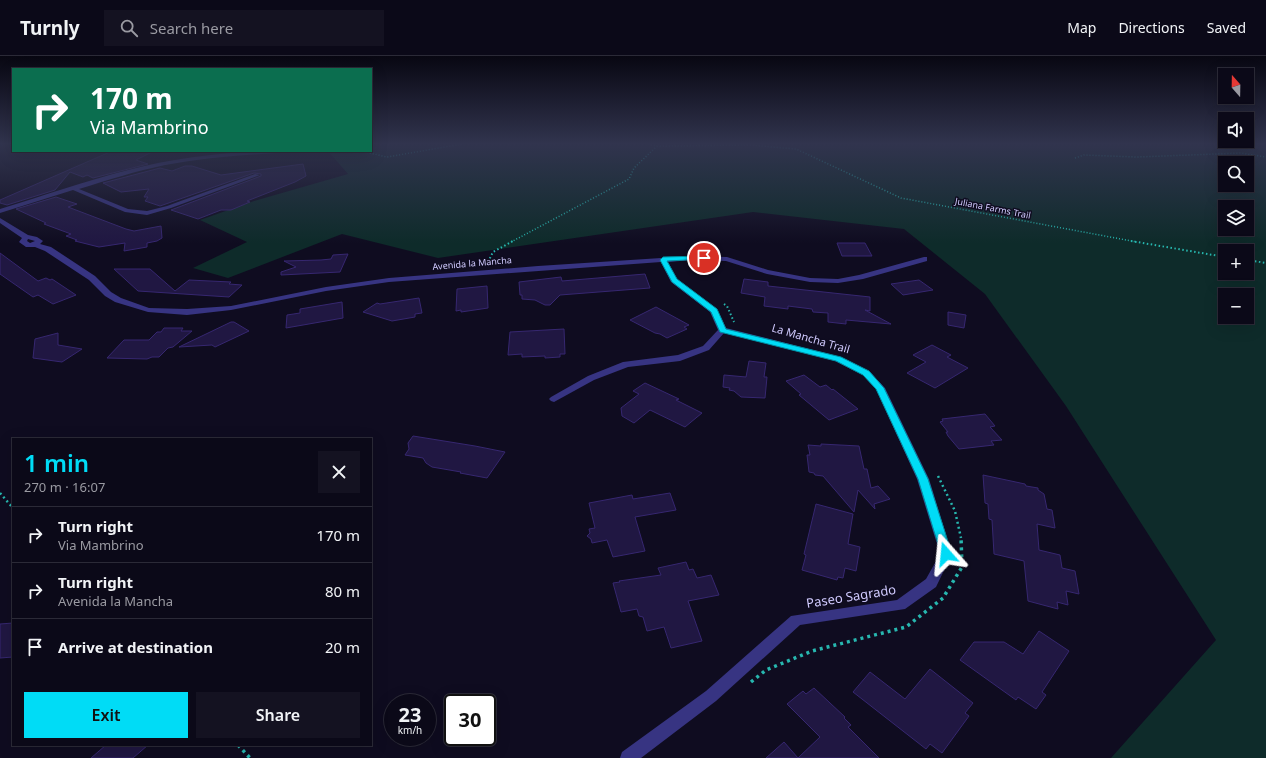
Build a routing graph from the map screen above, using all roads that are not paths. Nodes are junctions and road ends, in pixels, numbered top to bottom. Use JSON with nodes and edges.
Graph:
{"nodes":[{"id":1,"x":112,"y":177,"type":"edge"},
{"id":2,"x":252,"y":177,"type":"edge"},
{"id":3,"x":75,"y":189,"type":"junction"},
{"id":4,"x":0,"y":211,"type":"edge"},
{"id":5,"x":0,"y":220,"type":"edge"},
{"id":6,"x":924,"y":259,"type":"dead end"},
{"id":7,"x":663,"y":260,"type":"junction"},
{"id":8,"x":722,"y":330,"type":"junction"},
{"id":9,"x":554,"y":399,"type":"dead end"},
{"id":10,"x":628,"y":758,"type":"edge"}],
"edges":[{"from":1,"to":3,"type":"street"},
{"from":2,"to":3,"type":"street"},
{"from":3,"to":4,"type":"street"},
{"from":5,"to":7,"type":"street","name":"Avenida la Mancha"},
{"from":6,"to":7,"type":"street","name":"Avenida la Mancha"},
{"from":7,"to":8,"type":"street"},
{"from":8,"to":9,"type":"street"},
{"from":8,"to":10,"type":"street","name":"Paseo Sagrado"}]}
